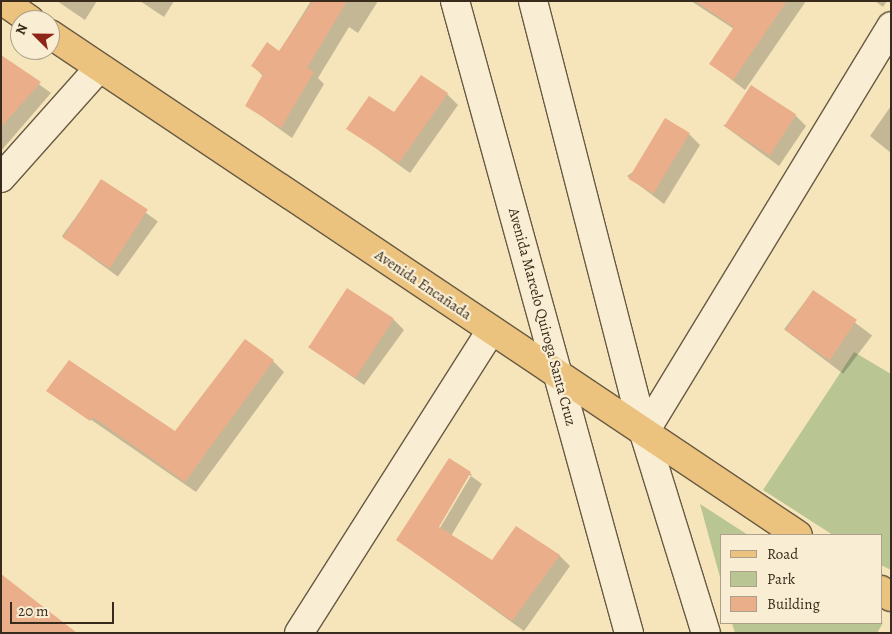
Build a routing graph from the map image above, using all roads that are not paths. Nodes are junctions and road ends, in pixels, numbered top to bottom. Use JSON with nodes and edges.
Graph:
{"nodes":[{"id":1,"x":3,"y":1,"type":"edge"},
{"id":2,"x":455,"y":1,"type":"edge"},
{"id":3,"x":533,"y":1,"type":"edge"},
{"id":4,"x":16,"y":10,"type":"edge"},
{"id":5,"x":891,"y":26,"type":"edge"},
{"id":6,"x":60,"y":41,"type":"edge"},
{"id":7,"x":99,"y":68,"type":"junction"},
{"id":8,"x":1,"y":178,"type":"edge"},
{"id":9,"x":490,"y":330,"type":"junction"},
{"id":10,"x":559,"y":379,"type":"junction"},
{"id":11,"x":644,"y":433,"type":"junction"},
{"id":12,"x":796,"y":534,"type":"edge"},
{"id":13,"x":299,"y":633,"type":"edge"},
{"id":14,"x":629,"y":633,"type":"edge"},
{"id":15,"x":706,"y":633,"type":"edge"}],
"edges":[{"from":1,"to":4,"type":"main road"},
{"from":2,"to":10,"type":"street","name":"Avenida Marcelo Quiroga Santa Cruz"},
{"from":3,"to":11,"type":"street"},
{"from":5,"to":11,"type":"street"},
{"from":6,"to":7,"type":"main road","name":"Avenida Encañada"},
{"from":7,"to":8,"type":"street"},
{"from":7,"to":9,"type":"main road","name":"Avenida Encañada"},
{"from":9,"to":10,"type":"main road","name":"Avenida Encañada"},
{"from":9,"to":13,"type":"street"},
{"from":10,"to":11,"type":"main road","name":"Avenida Encañada"},
{"from":10,"to":14,"type":"street","name":"Avenida Marcelo Quiroga Santa Cruz"},
{"from":11,"to":12,"type":"main road","name":"Avenida Encañada"},
{"from":11,"to":15,"type":"street"}]}
